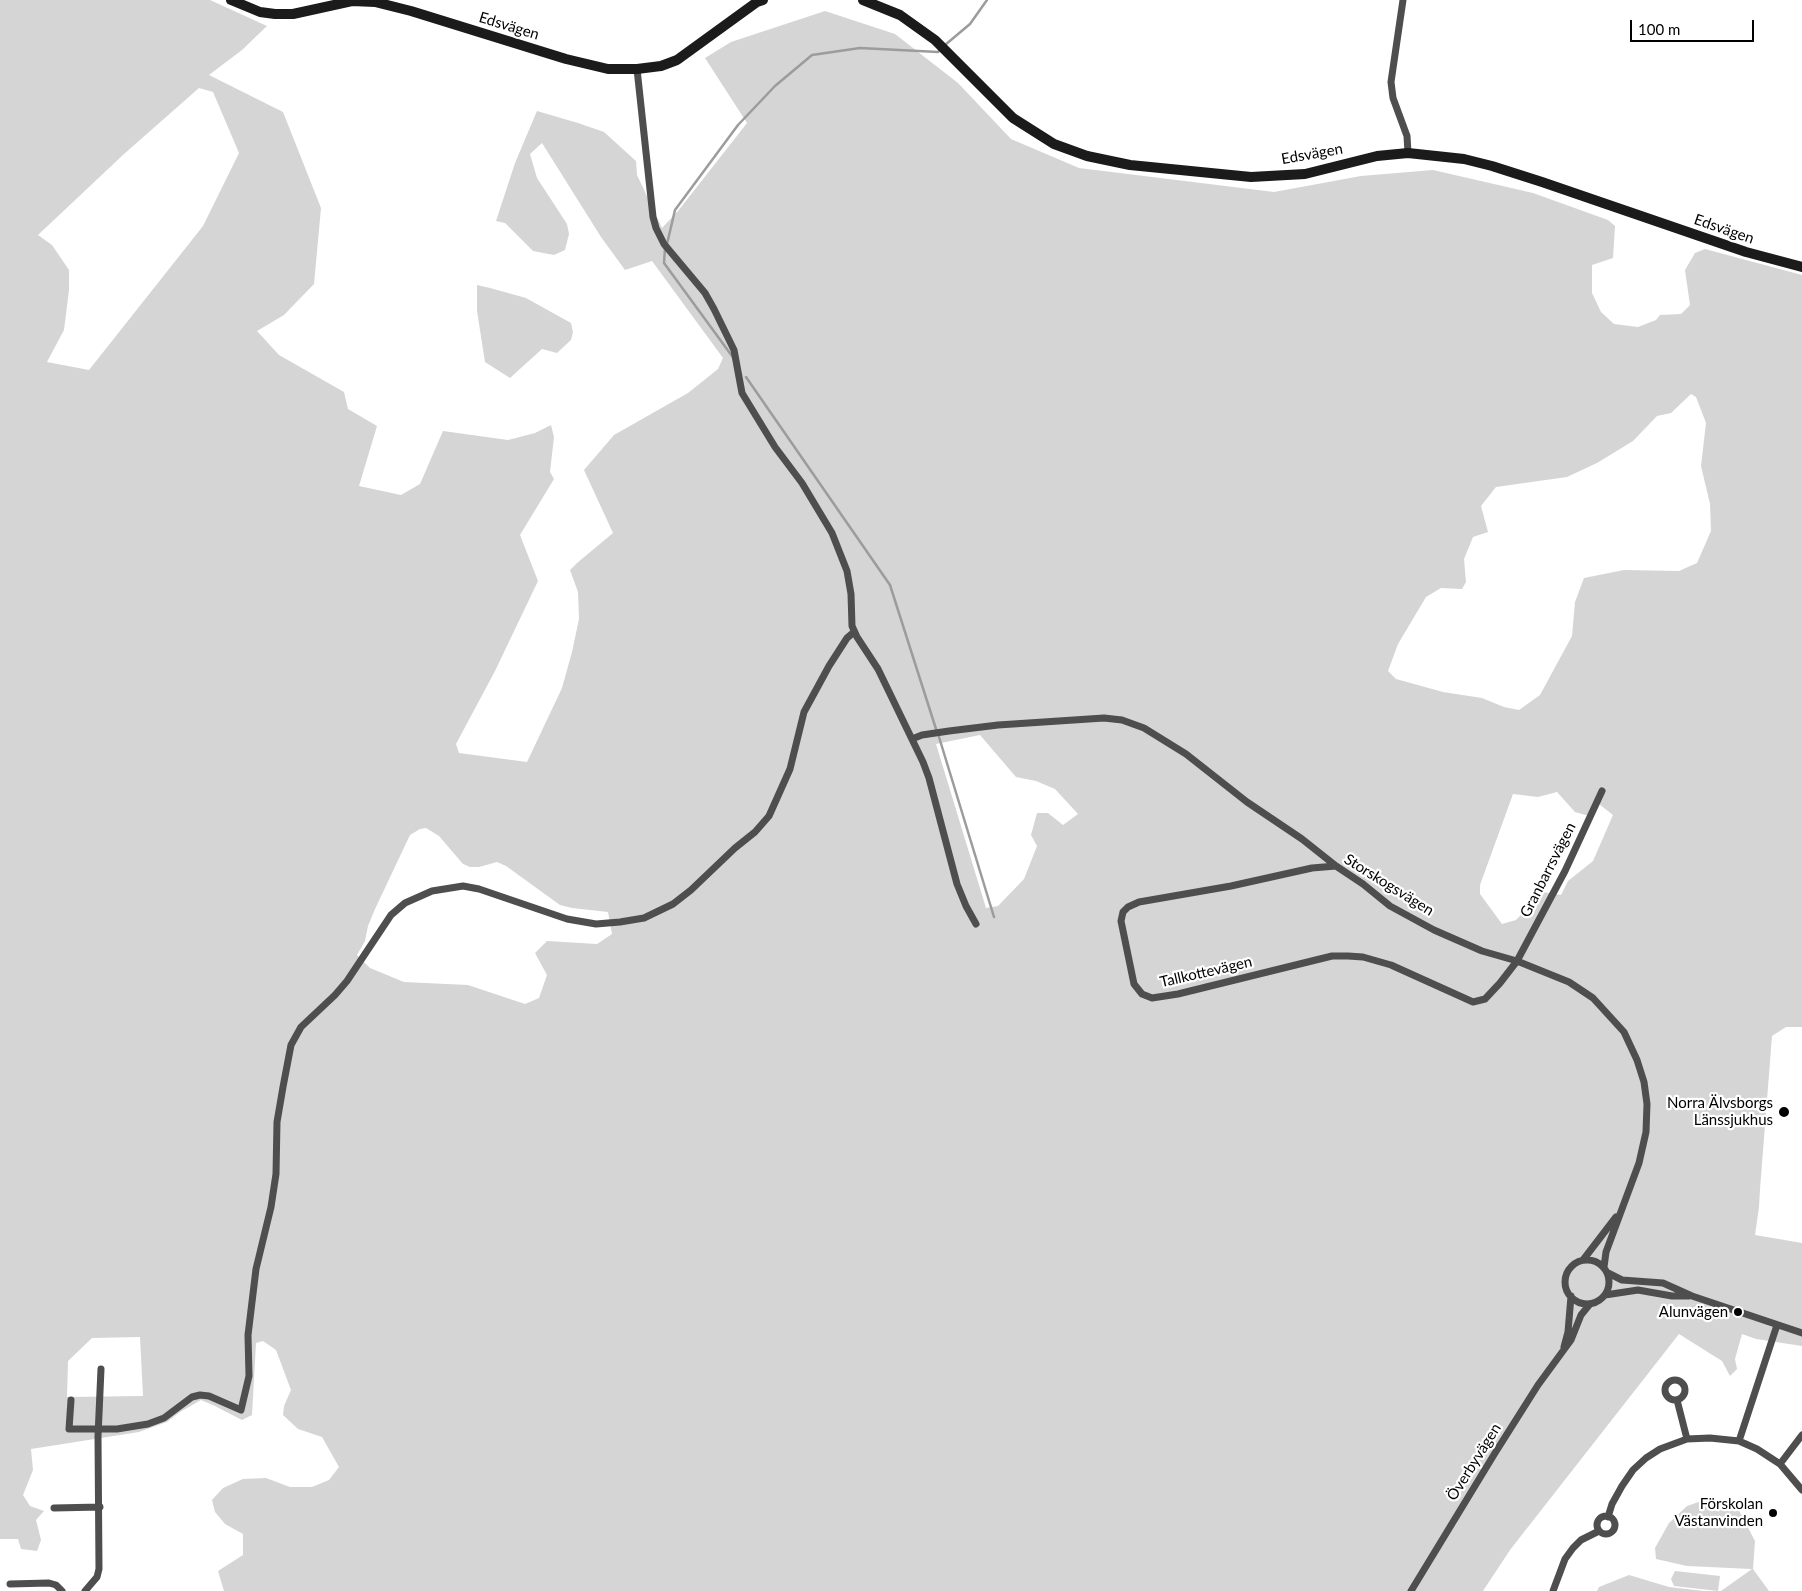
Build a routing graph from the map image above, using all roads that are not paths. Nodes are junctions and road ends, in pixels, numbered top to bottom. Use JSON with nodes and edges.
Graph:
{"nodes":[{"id":1,"x":232,"y":0,"type":"edge"},
{"id":2,"x":763,"y":0,"type":"edge"},
{"id":3,"x":862,"y":0,"type":"edge"},
{"id":4,"x":1403,"y":0,"type":"edge"},
{"id":5,"x":637,"y":69,"type":"junction"},
{"id":6,"x":1408,"y":153,"type":"junction"},
{"id":7,"x":1802,"y":267,"type":"edge"},
{"id":8,"x":854,"y":632,"type":"junction"},
{"id":9,"x":912,"y":739,"type":"junction"},
{"id":10,"x":1602,"y":791,"type":"dead end"},
{"id":11,"x":1333,"y":866,"type":"junction"},
{"id":12,"x":976,"y":924,"type":"dead end"},
{"id":13,"x":1517,"y":961,"type":"junction"},
{"id":14,"x":1620,"y":1210,"type":"junction"},
{"id":15,"x":1583,"y":1260,"type":"junction"},
{"id":16,"x":1606,"y":1270,"type":"junction"},
{"id":17,"x":1605,"y":1295,"type":"junction"},
{"id":18,"x":1571,"y":1296,"type":"junction"},
{"id":19,"x":1692,"y":1296,"type":"junction"},
{"id":20,"x":1590,"y":1304,"type":"junction"},
{"id":21,"x":1777,"y":1325,"type":"junction"},
{"id":22,"x":1802,"y":1333,"type":"edge"},
{"id":23,"x":1563,"y":1350,"type":"junction"},
{"id":24,"x":101,"y":1369,"type":"dead end"},
{"id":25,"x":71,"y":1400,"type":"dead end"},
{"id":26,"x":1677,"y":1400,"type":"dead end"},
{"id":27,"x":98,"y":1430,"type":"junction"},
{"id":28,"x":1802,"y":1434,"type":"edge"},
{"id":29,"x":1687,"y":1439,"type":"junction"},
{"id":30,"x":1739,"y":1441,"type":"junction"},
{"id":31,"x":1780,"y":1464,"type":"junction"},
{"id":32,"x":1802,"y":1490,"type":"edge"},
{"id":33,"x":100,"y":1507,"type":"junction"},
{"id":34,"x":54,"y":1508,"type":"dead end"},
{"id":35,"x":1608,"y":1516,"type":"junction"},
{"id":36,"x":1599,"y":1531,"type":"junction"},
{"id":37,"x":10,"y":1584,"type":"dead end"},
{"id":38,"x":62,"y":1591,"type":"edge"},
{"id":39,"x":85,"y":1591,"type":"edge"},
{"id":40,"x":1411,"y":1591,"type":"edge"},
{"id":41,"x":1553,"y":1591,"type":"edge"}],
"edges":[{"from":1,"to":5,"type":"street","name":"Edsvägen"},
{"from":2,"to":5,"type":"street","name":"Edsvägen"},
{"from":3,"to":6,"type":"street","name":"Edsvägen"},
{"from":4,"to":6,"type":"street"},
{"from":5,"to":8,"type":"street"},
{"from":6,"to":7,"type":"street","name":"Edsvägen"},
{"from":8,"to":9,"type":"street"},
{"from":8,"to":27,"type":"street"},
{"from":9,"to":11,"type":"street","name":"Storskogsvägen"},
{"from":9,"to":12,"type":"street"},
{"from":10,"to":13,"type":"street","name":"Granbarrsvägen"},
{"from":11,"to":13,"type":"street","name":"Storskogsvägen"},
{"from":11,"to":13,"type":"street","name":"Tallkottevägen"},
{"from":13,"to":14,"type":"street","name":"Storskogsvägen"},
{"from":14,"to":15,"type":"street"},
{"from":14,"to":16,"type":"street"},
{"from":15,"to":16,"type":"street"},
{"from":15,"to":18,"type":"street"},
{"from":16,"to":17,"type":"street"},
{"from":16,"to":19,"type":"street"},
{"from":17,"to":19,"type":"street"},
{"from":17,"to":20,"type":"street"},
{"from":18,"to":20,"type":"street"},
{"from":18,"to":23,"type":"street","name":"Överbyvägen"},
{"from":19,"to":21,"type":"street"},
{"from":20,"to":23,"type":"street","name":"Överbyvägen"},
{"from":21,"to":22,"type":"street"},
{"from":21,"to":30,"type":"street"},
{"from":23,"to":40,"type":"street","name":"Överbyvägen"},
{"from":24,"to":27,"type":"street"},
{"from":25,"to":27,"type":"street"},
{"from":26,"to":29,"type":"street"},
{"from":27,"to":33,"type":"street"},
{"from":28,"to":31,"type":"street"},
{"from":29,"to":30,"type":"street"},
{"from":29,"to":35,"type":"street"},
{"from":30,"to":31,"type":"street"},
{"from":31,"to":32,"type":"street"},
{"from":33,"to":34,"type":"street"},
{"from":33,"to":39,"type":"street"},
{"from":35,"to":36,"type":"street"},
{"from":35,"to":36,"type":"street"},
{"from":36,"to":41,"type":"street"},
{"from":37,"to":38,"type":"street"}]}
